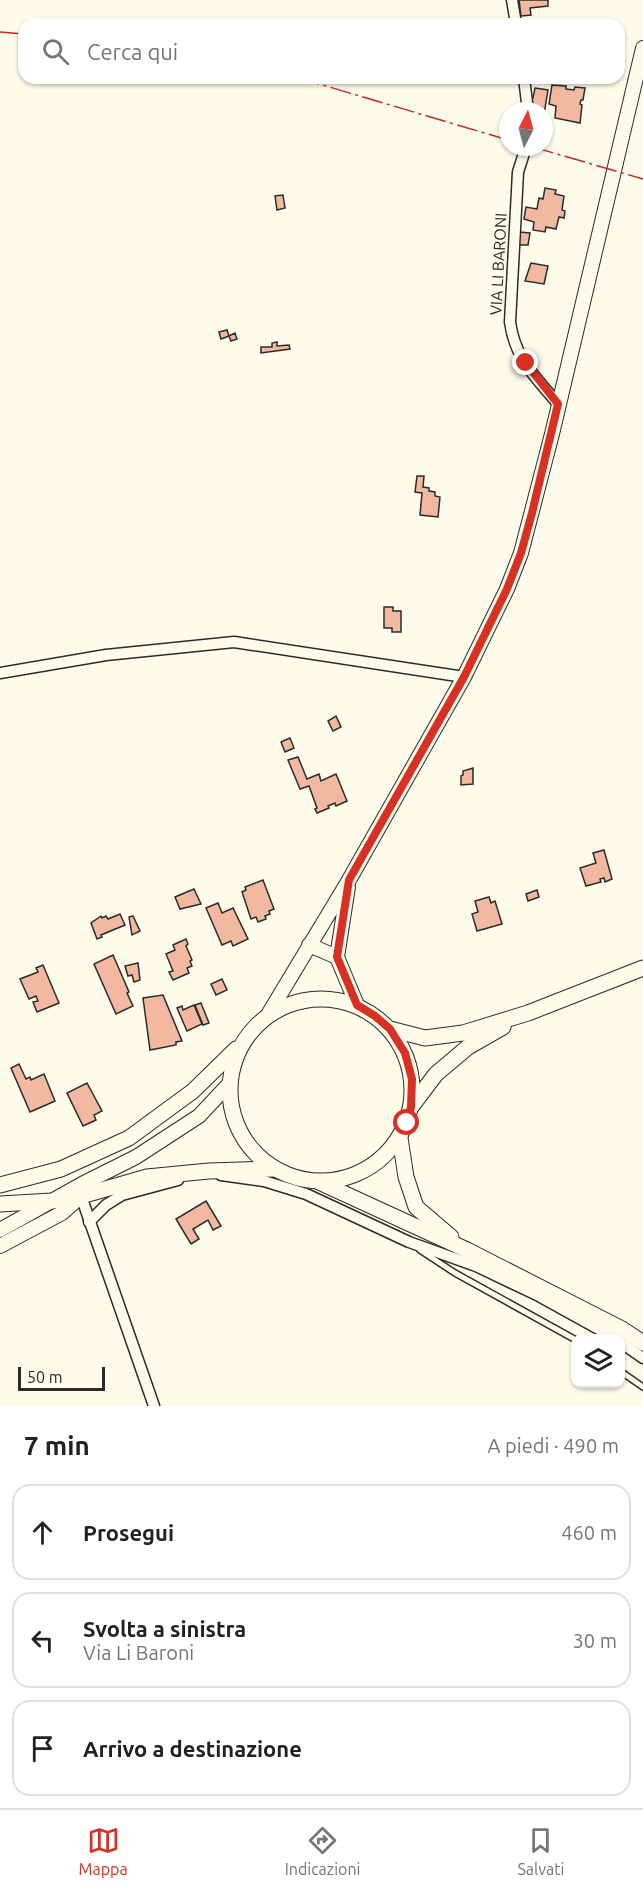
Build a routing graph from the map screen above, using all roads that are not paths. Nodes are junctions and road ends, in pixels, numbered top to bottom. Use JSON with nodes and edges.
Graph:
{"nodes":[{"id":1,"x":512,"y":0,"type":"edge"},
{"id":2,"x":515,"y":18,"type":"edge"},
{"id":3,"x":643,"y":48,"type":"edge"},
{"id":4,"x":525,"y":84,"type":"edge"},
{"id":5,"x":527,"y":102,"type":"edge"},
{"id":6,"x":523,"y":156,"type":"edge"},
{"id":7,"x":558,"y":404,"type":"junction"},
{"id":8,"x":0,"y":673,"type":"edge"},
{"id":9,"x":464,"y":677,"type":"junction"},
{"id":10,"x":349,"y":880,"type":"junction"},
{"id":11,"x":309,"y":945,"type":"junction"},
{"id":12,"x":337,"y":957,"type":"junction"},
{"id":13,"x":643,"y":968,"type":"edge"},
{"id":14,"x":357,"y":1005,"type":"junction"},
{"id":15,"x":269,"y":1013,"type":"junction"},
{"id":16,"x":528,"y":1013,"type":"junction"},
{"id":17,"x":390,"y":1029,"type":"junction"},
{"id":18,"x":240,"y":1045,"type":"junction"},
{"id":19,"x":229,"y":1084,"type":"junction"},
{"id":20,"x":411,"y":1107,"type":"junction"},
{"id":21,"x":400,"y":1138,"type":"junction"},
{"id":22,"x":274,"y":1169,"type":"junction"},
{"id":23,"x":209,"y":1171,"type":"junction"},
{"id":24,"x":319,"y":1182,"type":"junction"},
{"id":25,"x":0,"y":1185,"type":"edge"},
{"id":26,"x":81,"y":1196,"type":"junction"},
{"id":27,"x":52,"y":1201,"type":"junction"},
{"id":28,"x":0,"y":1204,"type":"edge"},
{"id":29,"x":88,"y":1222,"type":"junction"},
{"id":30,"x":0,"y":1230,"type":"edge"},
{"id":31,"x":409,"y":1242,"type":"junction"},
{"id":32,"x":0,"y":1246,"type":"edge"},
{"id":33,"x":467,"y":1250,"type":"junction"},
{"id":34,"x":608,"y":1334,"type":"edge"},
{"id":35,"x":571,"y":1337,"type":"edge"},
{"id":36,"x":643,"y":1343,"type":"edge"},
{"id":37,"x":625,"y":1345,"type":"edge"},
{"id":38,"x":643,"y":1358,"type":"edge"},
{"id":39,"x":625,"y":1374,"type":"edge"},
{"id":40,"x":643,"y":1387,"type":"edge"},
{"id":41,"x":154,"y":1406,"type":"edge"}],
"edges":[{"from":1,"to":2,"type":"street"},
{"from":3,"to":7,"type":"street"},
{"from":4,"to":5,"type":"street"},
{"from":6,"to":7,"type":"street","name":"VIA LI BARONI"},
{"from":7,"to":9,"type":"street"},
{"from":8,"to":9,"type":"street"},
{"from":9,"to":10,"type":"street"},
{"from":10,"to":11,"type":"street"},
{"from":10,"to":12,"type":"street"},
{"from":11,"to":12,"type":"street"},
{"from":11,"to":15,"type":"street"},
{"from":12,"to":14,"type":"street"},
{"from":13,"to":16,"type":"main road"},
{"from":14,"to":15,"type":"main road"},
{"from":14,"to":17,"type":"main road"},
{"from":15,"to":18,"type":"main road"},
{"from":16,"to":17,"type":"main road"},
{"from":16,"to":20,"type":"main road"},
{"from":17,"to":20,"type":"main road"},
{"from":18,"to":19,"type":"main road"},
{"from":18,"to":25,"type":"main road"},
{"from":19,"to":22,"type":"main road"},
{"from":19,"to":27,"type":"street"},
{"from":20,"to":21,"type":"main road"},
{"from":21,"to":24,"type":"main road"},
{"from":21,"to":33,"type":"main road"},
{"from":22,"to":23,"type":"main road"},
{"from":22,"to":24,"type":"main road"},
{"from":23,"to":26,"type":"main road"},
{"from":23,"to":29,"type":"street"},
{"from":23,"to":31,"type":"street"},
{"from":24,"to":33,"type":"main road"},
{"from":26,"to":27,"type":"main road"},
{"from":26,"to":29,"type":"street"},
{"from":26,"to":32,"type":"street"},
{"from":27,"to":28,"type":"main road"},
{"from":27,"to":30,"type":"street"},
{"from":29,"to":41,"type":"street"},
{"from":31,"to":34,"type":"street"},
{"from":31,"to":35,"type":"lane"},
{"from":33,"to":36,"type":"main road"},
{"from":37,"to":38,"type":"street"},
{"from":39,"to":40,"type":"lane"}]}
